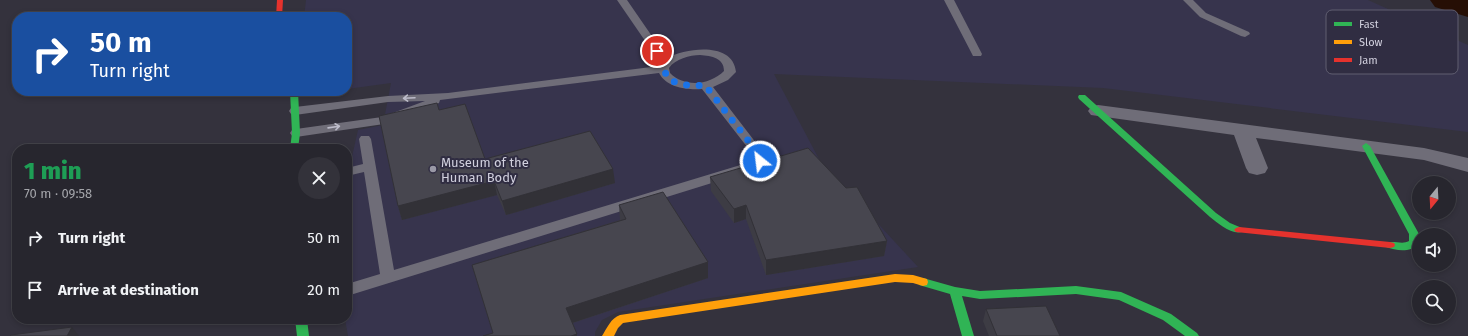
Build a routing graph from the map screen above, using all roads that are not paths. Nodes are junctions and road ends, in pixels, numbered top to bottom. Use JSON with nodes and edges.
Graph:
{"nodes":[{"id":1,"x":280,"y":0,"type":"edge"},
{"id":2,"x":622,"y":0,"type":"edge"},
{"id":3,"x":949,"y":0,"type":"edge"},
{"id":4,"x":1188,"y":0,"type":"edge"},
{"id":5,"x":279,"y":12,"type":"edge"},
{"id":6,"x":1245,"y":34,"type":"dead end"},
{"id":7,"x":977,"y":54,"type":"dead end"},
{"id":8,"x":665,"y":67,"type":"junction"},
{"id":9,"x":705,"y":85,"type":"junction"},
{"id":10,"x":294,"y":96,"type":"edge"},
{"id":11,"x":448,"y":96,"type":"junction"},
{"id":12,"x":1082,"y":97,"type":"dead end"},
{"id":13,"x":295,"y":111,"type":"junction"},
{"id":14,"x":1098,"y":111,"type":"junction"},
{"id":15,"x":1243,"y":130,"type":"junction"},
{"id":16,"x":296,"y":133,"type":"junction"},
{"id":17,"x":365,"y":139,"type":"dead end"},
{"id":18,"x":295,"y":144,"type":"edge"},
{"id":19,"x":1366,"y":146,"type":"junction"},
{"id":20,"x":1468,"y":165,"type":"edge"},
{"id":21,"x":369,"y":167,"type":"junction"},
{"id":22,"x":1257,"y":168,"type":"dead end"},
{"id":23,"x":352,"y":171,"type":"edge"},
{"id":24,"x":388,"y":277,"type":"junction"},
{"id":25,"x":352,"y":288,"type":"edge"},
{"id":26,"x":955,"y":291,"type":"junction"},
{"id":27,"x":302,"y":324,"type":"edge"},
{"id":28,"x":303,"y":336,"type":"edge"},
{"id":29,"x":608,"y":336,"type":"edge"},
{"id":30,"x":968,"y":336,"type":"edge"},
{"id":31,"x":1192,"y":336,"type":"edge"}],
"edges":[{"from":1,"to":5,"type":"street"},
{"from":2,"to":8,"type":"lane"},
{"from":3,"to":7,"type":"lane"},
{"from":4,"to":6,"type":"lane"},
{"from":8,"to":9,"type":"lane"},
{"from":8,"to":9,"type":"lane"},
{"from":8,"to":11,"type":"lane"},
{"from":9,"to":24,"type":"lane"},
{"from":10,"to":13,"type":"street"},
{"from":11,"to":13,"type":"lane","one_way":true},
{"from":16,"to":11,"type":"lane","one_way":true},
{"from":12,"to":14,"type":"street"},
{"from":13,"to":16,"type":"street"},
{"from":14,"to":15,"type":"street"},
{"from":14,"to":19,"type":"street"},
{"from":15,"to":19,"type":"street"},
{"from":15,"to":22,"type":"street"},
{"from":16,"to":18,"type":"street"},
{"from":17,"to":21,"type":"lane"},
{"from":19,"to":20,"type":"street"},
{"from":21,"to":23,"type":"lane"},
{"from":21,"to":24,"type":"lane"},
{"from":24,"to":25,"type":"lane"},
{"from":26,"to":29,"type":"street"},
{"from":26,"to":30,"type":"street"},
{"from":26,"to":31,"type":"street"},
{"from":27,"to":28,"type":"street"}]}
